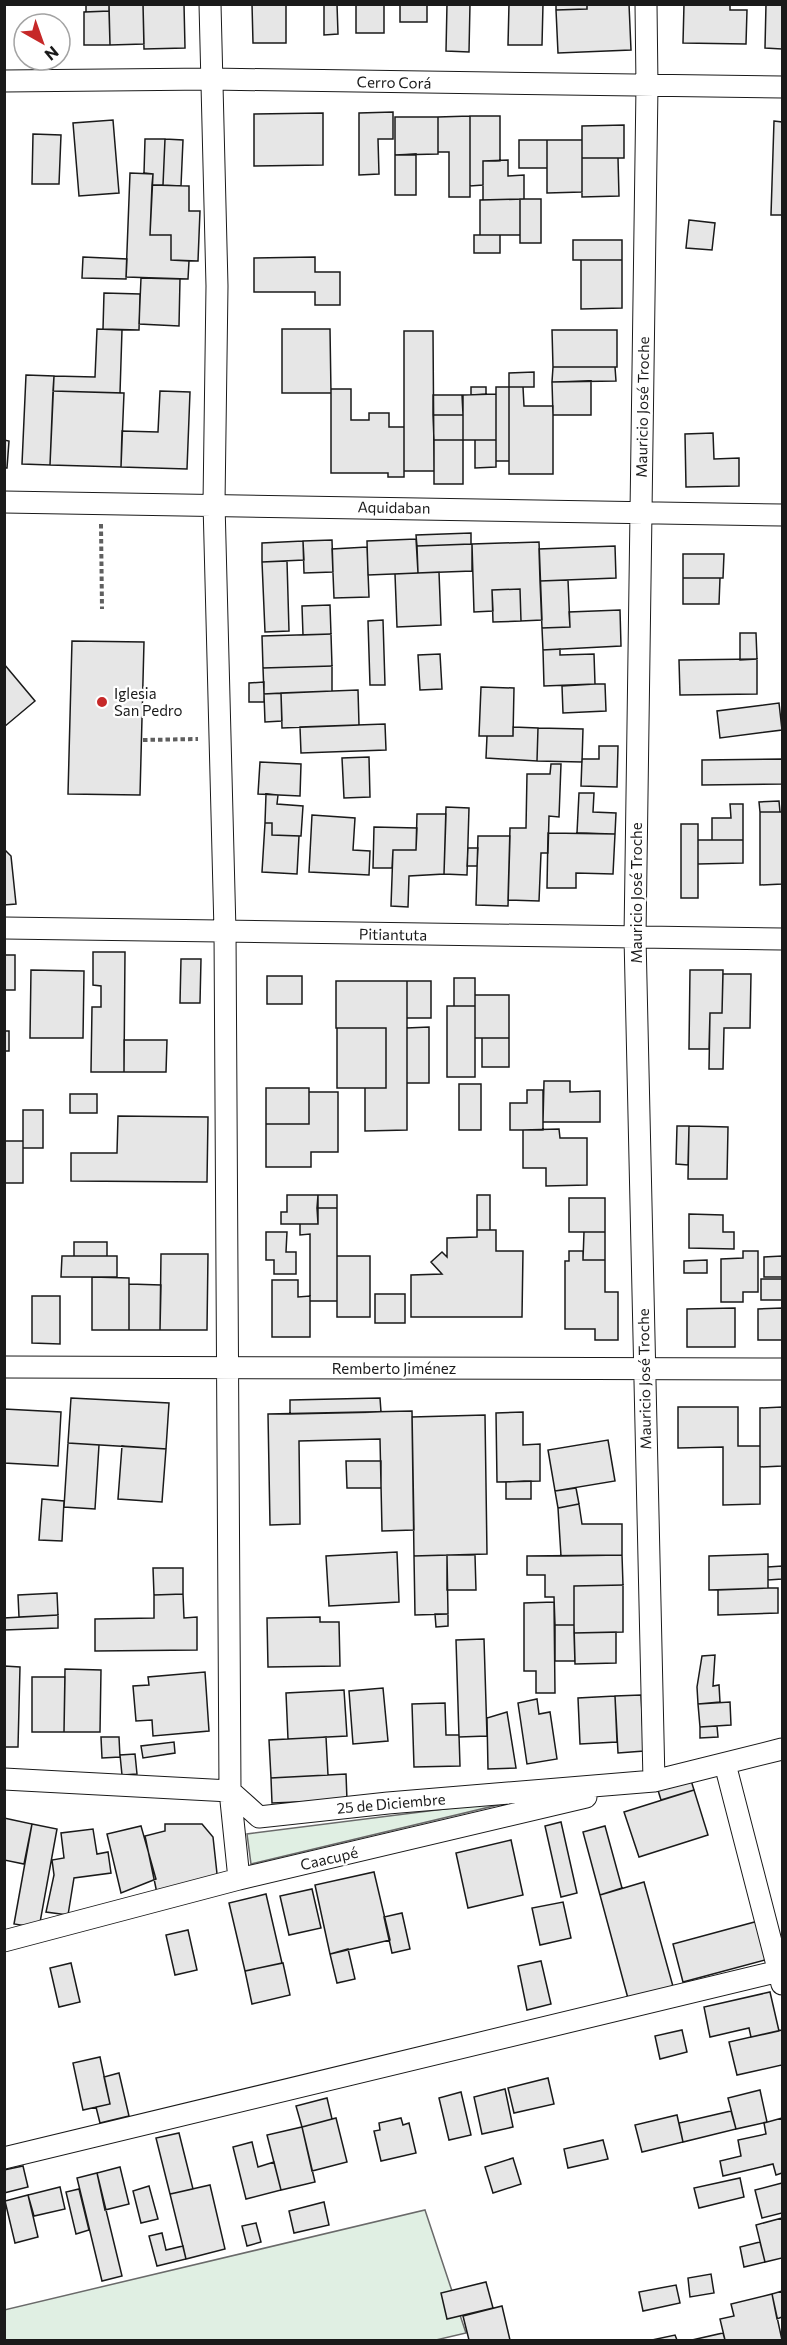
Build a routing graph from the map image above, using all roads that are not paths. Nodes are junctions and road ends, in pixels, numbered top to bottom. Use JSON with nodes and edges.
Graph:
{"nodes":[{"id":1,"x":210,"y":4,"type":"edge"},
{"id":2,"x":646,"y":4,"type":"edge"},
{"id":3,"x":210,"y":79,"type":"junction"},
{"id":4,"x":4,"y":81,"type":"edge"},
{"id":5,"x":647,"y":86,"type":"junction"},
{"id":6,"x":783,"y":87,"type":"edge"},
{"id":7,"x":4,"y":502,"type":"edge"},
{"id":8,"x":214,"y":503,"type":"junction"},
{"id":9,"x":641,"y":512,"type":"junction"},
{"id":10,"x":783,"y":515,"type":"edge"},
{"id":11,"x":4,"y":928,"type":"edge"},
{"id":12,"x":225,"y":931,"type":"junction"},
{"id":13,"x":635,"y":937,"type":"junction"},
{"id":14,"x":783,"y":939,"type":"edge"},
{"id":15,"x":4,"y":1367,"type":"edge"},
{"id":16,"x":227,"y":1368,"type":"junction"},
{"id":17,"x":644,"y":1369,"type":"junction"},
{"id":18,"x":783,"y":1369,"type":"edge"},
{"id":19,"x":783,"y":1749,"type":"edge"},
{"id":20,"x":725,"y":1764,"type":"junction"},
{"id":21,"x":4,"y":1779,"type":"edge"},
{"id":22,"x":654,"y":1781,"type":"junction"},
{"id":23,"x":230,"y":1791,"type":"junction"},
{"id":24,"x":239,"y":1879,"type":"junction"},
{"id":25,"x":4,"y":1941,"type":"edge"},
{"id":26,"x":781,"y":1977,"type":"edge"},
{"id":27,"x":4,"y":2158,"type":"edge"}],
"edges":[{"from":1,"to":3,"type":"street"},
{"from":2,"to":5,"type":"street","name":"Mauricio José Troche"},
{"from":3,"to":4,"type":"street","name":"Cerro Corá"},
{"from":3,"to":5,"type":"street","name":"Cerro Corá"},
{"from":3,"to":8,"type":"street"},
{"from":5,"to":6,"type":"street","name":"Cerro Corá"},
{"from":5,"to":9,"type":"street","name":"Mauricio José Troche"},
{"from":7,"to":8,"type":"street","name":"Aquidaban"},
{"from":8,"to":9,"type":"street","name":"Aquidaban"},
{"from":8,"to":12,"type":"street"},
{"from":9,"to":10,"type":"street","name":"Aquidaban"},
{"from":9,"to":13,"type":"street","name":"Mauricio José Troche"},
{"from":11,"to":12,"type":"street","name":"Pitiantuta"},
{"from":12,"to":13,"type":"street","name":"Pitiantuta"},
{"from":12,"to":16,"type":"street"},
{"from":13,"to":14,"type":"street","name":"Pitiantuta"},
{"from":13,"to":17,"type":"street","name":"Mauricio José Troche"},
{"from":15,"to":16,"type":"street","name":"Remberto Jiménez"},
{"from":16,"to":17,"type":"street","name":"Remberto Jiménez"},
{"from":16,"to":23,"type":"street"},
{"from":17,"to":18,"type":"street","name":"Remberto Jiménez"},
{"from":17,"to":22,"type":"street","name":"Mauricio José Troche"},
{"from":19,"to":20,"type":"street","name":"25 de Diciembre"},
{"from":20,"to":22,"type":"street","name":"25 de Diciembre"},
{"from":20,"to":26,"type":"street"},
{"from":21,"to":23,"type":"street"},
{"from":22,"to":23,"type":"street","name":"25 de Diciembre"},
{"from":22,"to":24,"type":"street","name":"Caacupé"},
{"from":23,"to":24,"type":"street"},
{"from":24,"to":25,"type":"street","name":"Caacupé"},
{"from":26,"to":27,"type":"street"}]}
